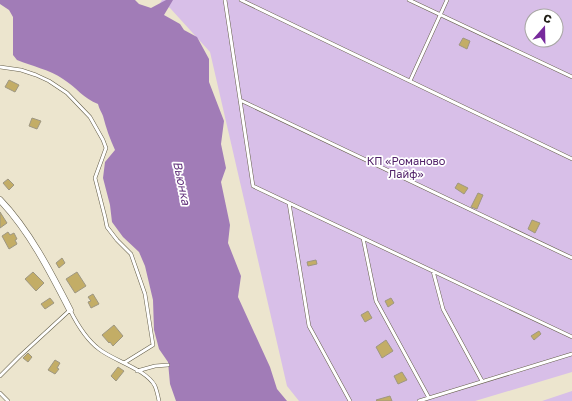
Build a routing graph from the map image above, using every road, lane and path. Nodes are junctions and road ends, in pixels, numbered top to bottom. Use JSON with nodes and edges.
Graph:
{"nodes":[{"id":1,"x":225,"y":0,"type":"edge"},
{"id":2,"x":242,"y":0,"type":"edge"},
{"id":3,"x":409,"y":0,"type":"edge"},
{"id":4,"x":447,"y":0,"type":"edge"},
{"id":5,"x":440,"y":15,"type":"junction"},
{"id":6,"x":0,"y":67,"type":"edge"},
{"id":7,"x":572,"y":77,"type":"edge"},
{"id":8,"x":410,"y":81,"type":"junction"},
{"id":9,"x":240,"y":100,"type":"junction"},
{"id":10,"x":572,"y":159,"type":"edge"},
{"id":11,"x":0,"y":200,"type":"edge"},
{"id":12,"x":289,"y":203,"type":"junction"},
{"id":13,"x":364,"y":238,"type":"junction"},
{"id":14,"x":572,"y":258,"type":"edge"},
{"id":15,"x":433,"y":271,"type":"junction"},
{"id":16,"x":70,"y":310,"type":"junction"},
{"id":17,"x":572,"y":337,"type":"edge"},
{"id":18,"x":572,"y":354,"type":"edge"},
{"id":19,"x":124,"y":363,"type":"junction"},
{"id":20,"x":168,"y":365,"type":"dead end"},
{"id":21,"x":138,"y":371,"type":"junction"},
{"id":22,"x":0,"y":376,"type":"edge"},
{"id":23,"x":482,"y":381,"type":"junction"},
{"id":24,"x":0,"y":393,"type":"edge"},
{"id":25,"x":429,"y":398,"type":"junction"},
{"id":26,"x":8,"y":401,"type":"edge"},
{"id":27,"x":159,"y":401,"type":"edge"},
{"id":28,"x":350,"y":401,"type":"edge"},
{"id":29,"x":419,"y":401,"type":"edge"}],
"edges":[{"from":1,"to":9,"type":"lane"},
{"from":2,"to":8,"type":"lane"},
{"from":3,"to":5,"type":"lane"},
{"from":4,"to":5,"type":"lane"},
{"from":5,"to":7,"type":"lane"},
{"from":5,"to":8,"type":"lane"},
{"from":6,"to":19,"type":"lane"},
{"from":8,"to":10,"type":"lane"},
{"from":9,"to":12,"type":"lane"},
{"from":9,"to":14,"type":"lane"},
{"from":11,"to":16,"type":"street"},
{"from":12,"to":13,"type":"lane"},
{"from":12,"to":28,"type":"lane"},
{"from":13,"to":15,"type":"lane"},
{"from":13,"to":25,"type":"lane"},
{"from":15,"to":17,"type":"lane"},
{"from":15,"to":23,"type":"lane"},
{"from":16,"to":19,"type":"lane"},
{"from":16,"to":22,"type":"lane"},
{"from":18,"to":23,"type":"lane"},
{"from":19,"to":21,"type":"lane"},
{"from":20,"to":21,"type":"lane"},
{"from":21,"to":27,"type":"lane"},
{"from":23,"to":25,"type":"lane"},
{"from":24,"to":26,"type":"lane"},
{"from":25,"to":29,"type":"lane"}]}
